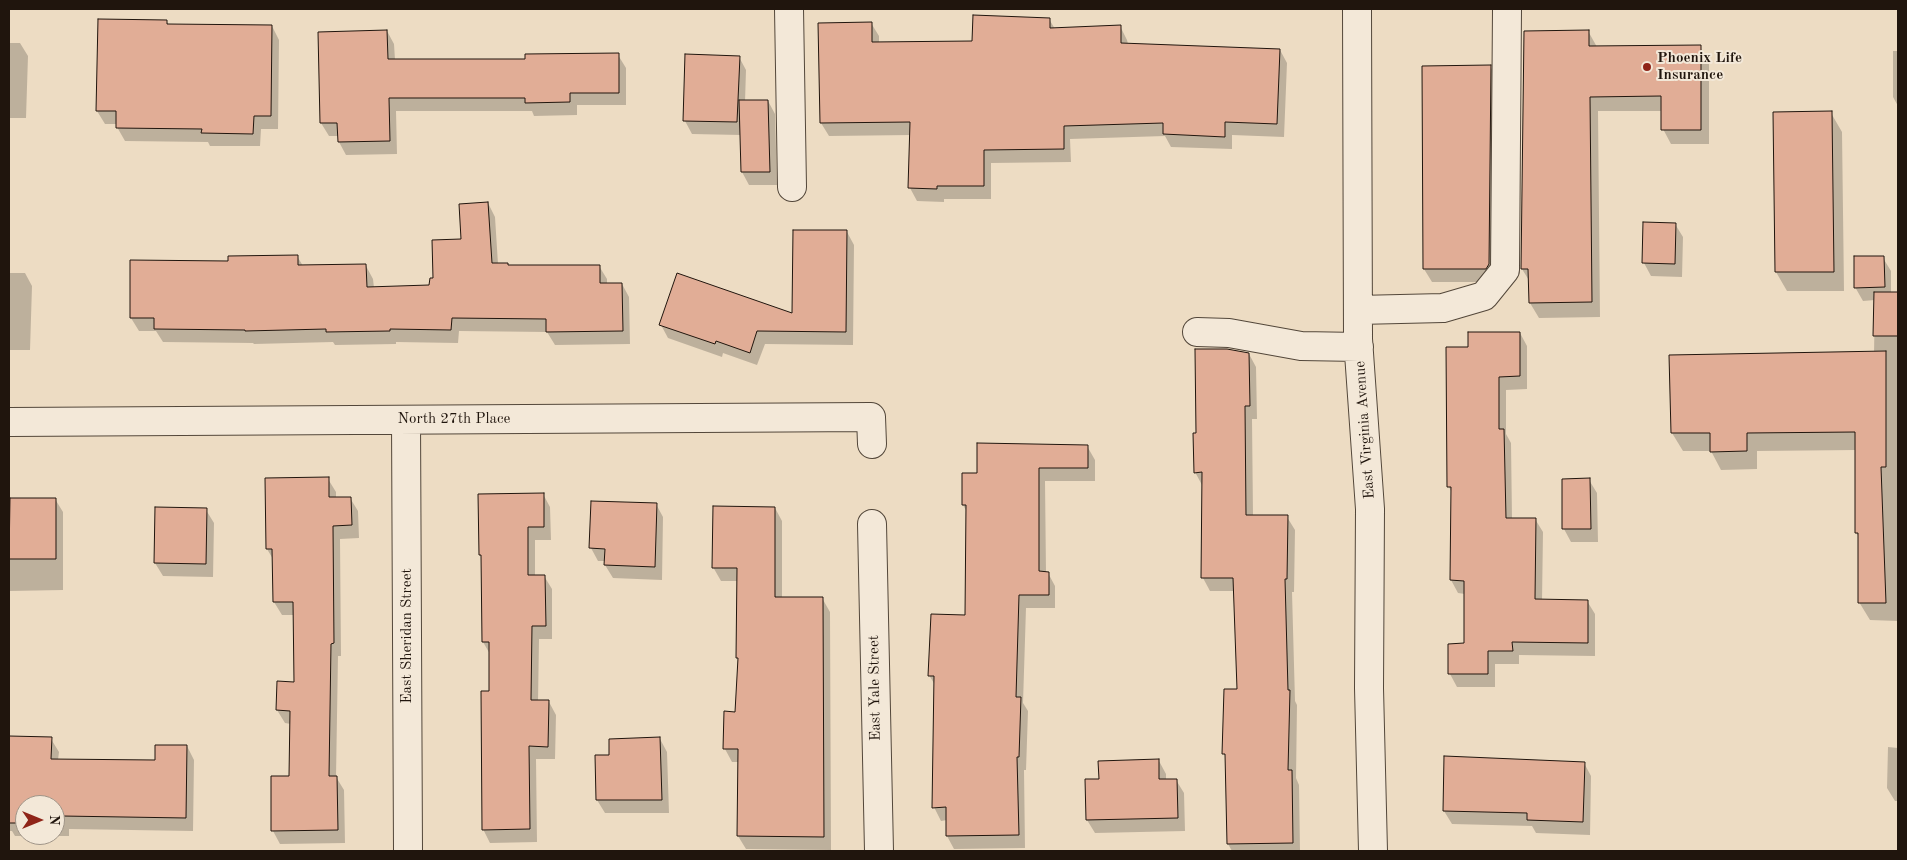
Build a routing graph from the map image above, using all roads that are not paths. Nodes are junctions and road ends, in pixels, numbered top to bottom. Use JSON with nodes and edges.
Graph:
{"nodes":[{"id":1,"x":789,"y":9,"type":"edge"},
{"id":2,"x":1357,"y":9,"type":"edge"},
{"id":3,"x":1507,"y":9,"type":"edge"},
{"id":4,"x":792,"y":187,"type":"dead end"},
{"id":5,"x":1358,"y":310,"type":"junction"},
{"id":6,"x":1197,"y":332,"type":"dead end"},
{"id":7,"x":1359,"y":347,"type":"junction"},
{"id":8,"x":406,"y":420,"type":"junction"},
{"id":9,"x":9,"y":422,"type":"edge"},
{"id":10,"x":872,"y":444,"type":"dead end"},
{"id":11,"x":872,"y":524,"type":"dead end"},
{"id":12,"x":408,"y":851,"type":"edge"},
{"id":13,"x":879,"y":851,"type":"edge"},
{"id":14,"x":1372,"y":851,"type":"edge"}],
"edges":[{"from":1,"to":4,"type":"street"},
{"from":2,"to":5,"type":"street","name":"East Virginia Avenue"},
{"from":3,"to":5,"type":"street"},
{"from":5,"to":7,"type":"street","name":"East Virginia Avenue"},
{"from":6,"to":7,"type":"street"},
{"from":7,"to":14,"type":"street","name":"East Virginia Avenue"},
{"from":8,"to":9,"type":"street","name":"North 27th Place"},
{"from":8,"to":10,"type":"street","name":"North 27th Place"},
{"from":8,"to":12,"type":"street","name":"East Sheridan Street"},
{"from":11,"to":13,"type":"street","name":"East Yale Street"}]}
